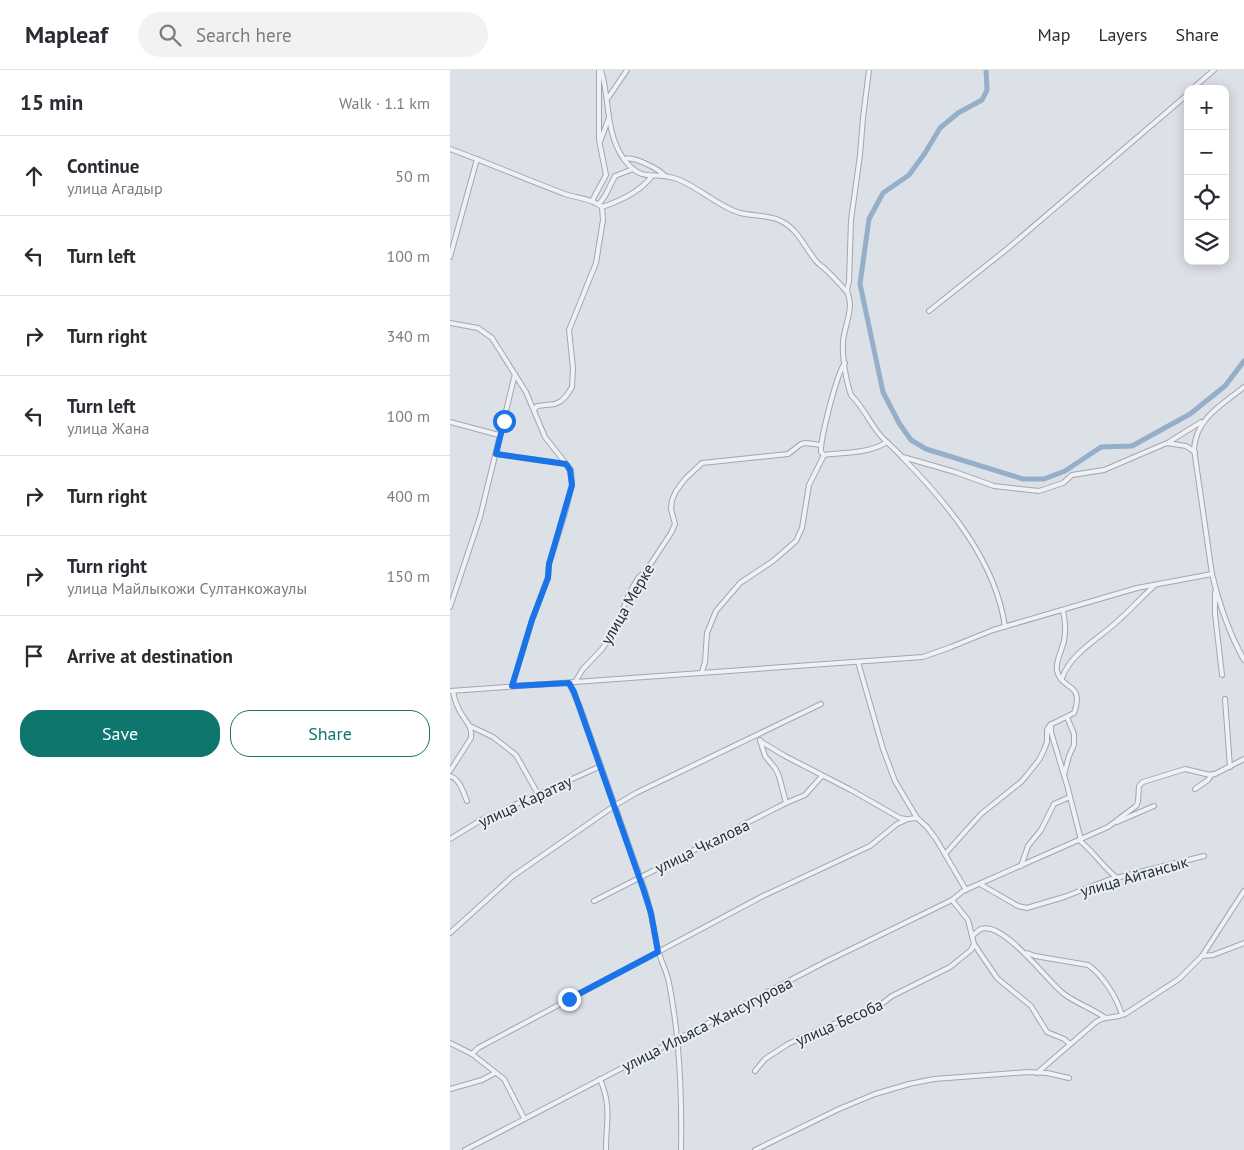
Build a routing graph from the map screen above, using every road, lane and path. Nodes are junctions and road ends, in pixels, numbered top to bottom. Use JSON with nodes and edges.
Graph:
{"nodes":[{"id":1,"x":600,"y":70,"type":"edge"},
{"id":2,"x":627,"y":70,"type":"edge"},
{"id":3,"x":870,"y":70,"type":"edge"},
{"id":4,"x":1214,"y":70,"type":"edge"},
{"id":5,"x":1197,"y":85,"type":"edge"},
{"id":6,"x":1184,"y":97,"type":"edge"},
{"id":7,"x":608,"y":98,"type":"junction"},
{"id":8,"x":608,"y":119,"type":"junction"},
{"id":9,"x":600,"y":144,"type":"junction"},
{"id":10,"x":450,"y":148,"type":"edge"},
{"id":11,"x":478,"y":159,"type":"junction"},
{"id":12,"x":624,"y":159,"type":"junction"},
{"id":13,"x":633,"y":169,"type":"junction"},
{"id":14,"x":606,"y":175,"type":"junction"},
{"id":15,"x":615,"y":176,"type":"junction"},
{"id":16,"x":652,"y":176,"type":"junction"},
{"id":17,"x":665,"y":176,"type":"junction"},
{"id":18,"x":592,"y":202,"type":"junction"},
{"id":19,"x":600,"y":205,"type":"junction"},
{"id":20,"x":450,"y":257,"type":"edge"},
{"id":21,"x":846,"y":291,"type":"junction"},
{"id":22,"x":928,"y":311,"type":"dead end"},
{"id":23,"x":450,"y":323,"type":"edge"},
{"id":24,"x":845,"y":363,"type":"junction"},
{"id":25,"x":515,"y":374,"type":"junction"},
{"id":26,"x":1244,"y":387,"type":"edge"},
{"id":27,"x":534,"y":410,"type":"junction"},
{"id":28,"x":1204,"y":421,"type":"junction"},
{"id":29,"x":450,"y":422,"type":"edge"},
{"id":30,"x":500,"y":435,"type":"junction"},
{"id":31,"x":887,"y":442,"type":"junction"},
{"id":32,"x":1167,"y":443,"type":"junction"},
{"id":33,"x":821,"y":445,"type":"junction"},
{"id":34,"x":1195,"y":452,"type":"junction"},
{"id":35,"x":496,"y":454,"type":"junction"},
{"id":36,"x":824,"y":455,"type":"junction"},
{"id":37,"x":903,"y":457,"type":"junction"},
{"id":38,"x":566,"y":464,"type":"junction"},
{"id":39,"x":1212,"y":574,"type":"junction"},
{"id":40,"x":1154,"y":585,"type":"junction"},
{"id":41,"x":1215,"y":585,"type":"junction"},
{"id":42,"x":450,"y":608,"type":"edge"},
{"id":43,"x":1063,"y":610,"type":"junction"},
{"id":44,"x":1005,"y":626,"type":"junction"},
{"id":45,"x":1244,"y":660,"type":"edge"},
{"id":46,"x":858,"y":662,"type":"junction"},
{"id":47,"x":702,"y":672,"type":"junction"},
{"id":48,"x":1222,"y":675,"type":"dead end"},
{"id":49,"x":1062,"y":678,"type":"junction"},
{"id":50,"x":575,"y":682,"type":"junction"},
{"id":51,"x":569,"y":683,"type":"junction"},
{"id":52,"x":512,"y":686,"type":"junction"},
{"id":53,"x":451,"y":691,"type":"edge"},
{"id":54,"x":1225,"y":699,"type":"dead end"},
{"id":55,"x":821,"y":704,"type":"dead end"},
{"id":56,"x":1067,"y":717,"type":"junction"},
{"id":57,"x":1051,"y":724,"type":"junction"},
{"id":58,"x":470,"y":726,"type":"junction"},
{"id":59,"x":756,"y":736,"type":"junction"},
{"id":60,"x":760,"y":740,"type":"junction"},
{"id":61,"x":1244,"y":759,"type":"edge"},
{"id":62,"x":601,"y":766,"type":"junction"},
{"id":63,"x":1230,"y":766,"type":"junction"},
{"id":64,"x":450,"y":771,"type":"edge"},
{"id":65,"x":1212,"y":774,"type":"junction"},
{"id":66,"x":1064,"y":775,"type":"junction"},
{"id":67,"x":450,"y":776,"type":"edge"},
{"id":68,"x":822,"y":776,"type":"junction"},
{"id":69,"x":1194,"y":790,"type":"dead end"},
{"id":70,"x":538,"y":794,"type":"junction"},
{"id":71,"x":1070,"y":797,"type":"junction"},
{"id":72,"x":467,"y":801,"type":"dead end"},
{"id":73,"x":784,"y":804,"type":"junction"},
{"id":74,"x":614,"y":806,"type":"junction"},
{"id":75,"x":1154,"y":806,"type":"dead end"},
{"id":76,"x":917,"y":818,"type":"junction"},
{"id":77,"x":908,"y":819,"type":"junction"},
{"id":78,"x":1112,"y":824,"type":"junction"},
{"id":79,"x":450,"y":839,"type":"edge"},
{"id":80,"x":1080,"y":840,"type":"junction"},
{"id":81,"x":945,"y":854,"type":"junction"},
{"id":82,"x":1204,"y":856,"type":"dead end"},
{"id":83,"x":1022,"y":866,"type":"junction"},
{"id":84,"x":639,"y":877,"type":"junction"},
{"id":85,"x":1117,"y":878,"type":"junction"},
{"id":86,"x":980,"y":884,"type":"junction"},
{"id":87,"x":966,"y":890,"type":"junction"},
{"id":88,"x":1244,"y":891,"type":"edge"},
{"id":89,"x":952,"y":900,"type":"junction"},
{"id":90,"x":594,"y":901,"type":"dead end"},
{"id":91,"x":450,"y":932,"type":"edge"},
{"id":92,"x":972,"y":936,"type":"junction"},
{"id":93,"x":1244,"y":943,"type":"edge"},
{"id":94,"x":974,"y":944,"type":"junction"},
{"id":95,"x":658,"y":952,"type":"junction"},
{"id":96,"x":1025,"y":952,"type":"junction"},
{"id":97,"x":1202,"y":956,"type":"junction"},
{"id":98,"x":1122,"y":1015,"type":"junction"},
{"id":99,"x":1104,"y":1016,"type":"junction"},
{"id":100,"x":677,"y":1040,"type":"junction"},
{"id":101,"x":450,"y":1043,"type":"edge"},
{"id":102,"x":1070,"y":1044,"type":"junction"},
{"id":103,"x":472,"y":1054,"type":"junction"},
{"id":104,"x":755,"y":1071,"type":"dead end"},
{"id":105,"x":495,"y":1073,"type":"junction"},
{"id":106,"x":1037,"y":1073,"type":"junction"},
{"id":107,"x":1069,"y":1078,"type":"dead end"},
{"id":108,"x":600,"y":1079,"type":"junction"},
{"id":109,"x":450,"y":1088,"type":"edge"},
{"id":110,"x":524,"y":1118,"type":"junction"},
{"id":111,"x":465,"y":1150,"type":"edge"},
{"id":112,"x":606,"y":1150,"type":"edge"},
{"id":113,"x":681,"y":1150,"type":"edge"},
{"id":114,"x":755,"y":1150,"type":"edge"}],
"edges":[{"from":1,"to":7,"type":"street"},
{"from":1,"to":9,"type":"street"},
{"from":2,"to":7,"type":"street"},
{"from":3,"to":21,"type":"street"},
{"from":4,"to":5,"type":"street"},
{"from":6,"to":22,"type":"street"},
{"from":7,"to":8,"type":"street"},
{"from":8,"to":9,"type":"street"},
{"from":8,"to":12,"type":"street"},
{"from":9,"to":14,"type":"street"},
{"from":10,"to":11,"type":"street"},
{"from":11,"to":18,"type":"street"},
{"from":11,"to":20,"type":"street"},
{"from":12,"to":13,"type":"street"},
{"from":12,"to":17,"type":"street"},
{"from":13,"to":15,"type":"street"},
{"from":13,"to":16,"type":"street"},
{"from":14,"to":15,"type":"street"},
{"from":14,"to":18,"type":"street"},
{"from":15,"to":19,"type":"street"},
{"from":16,"to":17,"type":"street"},
{"from":16,"to":19,"type":"street"},
{"from":17,"to":21,"type":"street"},
{"from":18,"to":19,"type":"street"},
{"from":19,"to":27,"type":"street"},
{"from":21,"to":24,"type":"street"},
{"from":23,"to":25,"type":"street"},
{"from":24,"to":31,"type":"street"},
{"from":24,"to":33,"type":"street"},
{"from":25,"to":27,"type":"street"},
{"from":25,"to":30,"type":"street"},
{"from":26,"to":28,"type":"street"},
{"from":27,"to":38,"type":"street"},
{"from":28,"to":32,"type":"street"},
{"from":28,"to":34,"type":"street"},
{"from":29,"to":30,"type":"street"},
{"from":30,"to":35,"type":"street"},
{"from":31,"to":36,"type":"street"},
{"from":31,"to":37,"type":"street"},
{"from":32,"to":34,"type":"street"},
{"from":32,"to":37,"type":"street"},
{"from":33,"to":36,"type":"street"},
{"from":33,"to":50,"type":"street","name":"улица Мерке"},
{"from":34,"to":39,"type":"street"},
{"from":35,"to":38,"type":"street"},
{"from":35,"to":42,"type":"street"},
{"from":36,"to":47,"type":"street"},
{"from":37,"to":44,"type":"street"},
{"from":38,"to":52,"type":"street"},
{"from":39,"to":40,"type":"street"},
{"from":39,"to":41,"type":"street"},
{"from":40,"to":43,"type":"street"},
{"from":40,"to":49,"type":"street"},
{"from":41,"to":45,"type":"street"},
{"from":41,"to":48,"type":"street"},
{"from":43,"to":44,"type":"street"},
{"from":43,"to":49,"type":"street"},
{"from":44,"to":46,"type":"street"},
{"from":46,"to":47,"type":"street"},
{"from":46,"to":76,"type":"street"},
{"from":47,"to":50,"type":"street"},
{"from":49,"to":56,"type":"street"},
{"from":50,"to":51,"type":"street"},
{"from":51,"to":52,"type":"street"},
{"from":51,"to":62,"type":"street"},
{"from":52,"to":53,"type":"street"},
{"from":53,"to":58,"type":"street"},
{"from":54,"to":63,"type":"street"},
{"from":55,"to":59,"type":"street"},
{"from":56,"to":57,"type":"street"},
{"from":56,"to":66,"type":"street"},
{"from":57,"to":66,"type":"street"},
{"from":57,"to":81,"type":"street"},
{"from":58,"to":64,"type":"street"},
{"from":58,"to":70,"type":"street"},
{"from":59,"to":60,"type":"street"},
{"from":59,"to":74,"type":"street"},
{"from":60,"to":68,"type":"street"},
{"from":60,"to":73,"type":"street"},
{"from":61,"to":63,"type":"street"},
{"from":62,"to":70,"type":"street","name":"улица Каратау"},
{"from":62,"to":74,"type":"street"},
{"from":63,"to":65,"type":"street"},
{"from":65,"to":69,"type":"street"},
{"from":65,"to":78,"type":"street"},
{"from":66,"to":71,"type":"street"},
{"from":67,"to":72,"type":"street"},
{"from":68,"to":73,"type":"street","name":"улица Чкалова"},
{"from":68,"to":77,"type":"street"},
{"from":70,"to":79,"type":"street","name":"улица Каратау"},
{"from":71,"to":80,"type":"street"},
{"from":71,"to":83,"type":"street"},
{"from":73,"to":84,"type":"street","name":"улица Чкалова"},
{"from":74,"to":84,"type":"street"},
{"from":74,"to":91,"type":"street"},
{"from":75,"to":78,"type":"street"},
{"from":76,"to":77,"type":"street"},
{"from":76,"to":81,"type":"street"},
{"from":77,"to":95,"type":"street"},
{"from":78,"to":80,"type":"street","name":"улица Ильяса Жансугурова"},
{"from":80,"to":83,"type":"street","name":"улица Ильяса Жансугурова"},
{"from":80,"to":85,"type":"street"},
{"from":81,"to":87,"type":"street"},
{"from":82,"to":85,"type":"street","name":"улица Айтансык"},
{"from":83,"to":86,"type":"street","name":"улица Ильяса Жансугурова"},
{"from":84,"to":90,"type":"street","name":"улица Чкалова"},
{"from":84,"to":95,"type":"street"},
{"from":85,"to":86,"type":"street","name":"улица Айтансык"},
{"from":86,"to":87,"type":"street","name":"улица Ильяса Жансугурова"},
{"from":87,"to":89,"type":"street","name":"улица Ильяса Жансугурова"},
{"from":88,"to":97,"type":"street"},
{"from":89,"to":92,"type":"street"},
{"from":89,"to":100,"type":"street","name":"улица Ильяса Жансугурова"},
{"from":92,"to":94,"type":"street"},
{"from":92,"to":96,"type":"street"},
{"from":93,"to":97,"type":"street"},
{"from":94,"to":102,"type":"street"},
{"from":94,"to":104,"type":"street","name":"улица Бесоба"},
{"from":95,"to":100,"type":"street"},
{"from":95,"to":103,"type":"street"},
{"from":96,"to":98,"type":"street"},
{"from":96,"to":99,"type":"street"},
{"from":97,"to":98,"type":"street"},
{"from":98,"to":99,"type":"street"},
{"from":99,"to":102,"type":"street"},
{"from":100,"to":108,"type":"street","name":"улица Ильяса Жансугурова"},
{"from":100,"to":113,"type":"street"},
{"from":101,"to":103,"type":"street"},
{"from":102,"to":106,"type":"street"},
{"from":103,"to":105,"type":"street"},
{"from":105,"to":109,"type":"street"},
{"from":105,"to":110,"type":"street"},
{"from":106,"to":107,"type":"street"},
{"from":106,"to":114,"type":"street"},
{"from":108,"to":110,"type":"street","name":"улица Ильяса Жансугурова"},
{"from":108,"to":112,"type":"street"},
{"from":110,"to":111,"type":"street","name":"улица Ильяса Жансугурова"}]}
